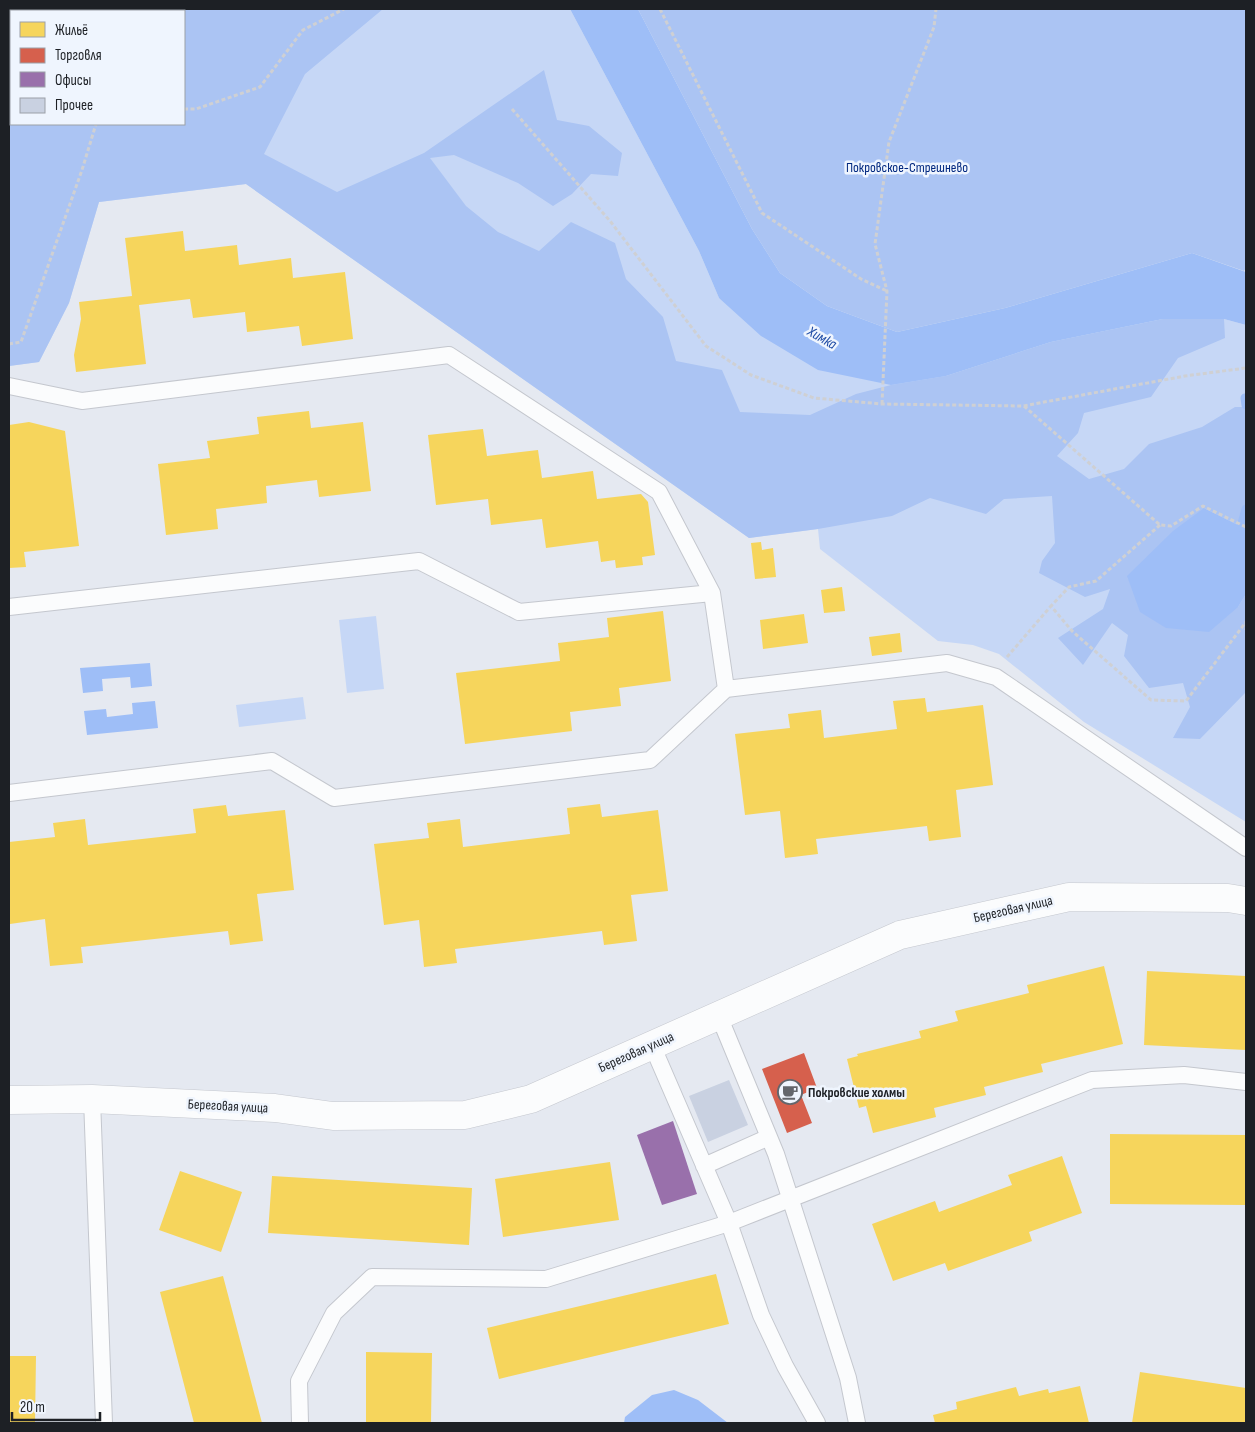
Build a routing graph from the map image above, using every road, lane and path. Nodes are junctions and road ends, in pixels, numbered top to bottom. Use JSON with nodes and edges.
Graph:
{"nodes":[{"id":1,"x":344,"y":9,"type":"edge"},
{"id":2,"x":660,"y":9,"type":"edge"},
{"id":3,"x":936,"y":9,"type":"edge"},
{"id":4,"x":185,"y":109,"type":"edge"},
{"id":5,"x":512,"y":109,"type":"dead end"},
{"id":6,"x":96,"y":125,"type":"edge"},
{"id":7,"x":887,"y":291,"type":"junction"},
{"id":8,"x":9,"y":344,"type":"edge"},
{"id":9,"x":1246,"y":368,"type":"edge"},
{"id":10,"x":9,"y":386,"type":"edge"},
{"id":11,"x":882,"y":404,"type":"junction"},
{"id":12,"x":1023,"y":406,"type":"junction"},
{"id":13,"x":1160,"y":525,"type":"junction"},
{"id":14,"x":1246,"y":527,"type":"edge"},
{"id":15,"x":712,"y":592,"type":"junction"},
{"id":16,"x":1051,"y":606,"type":"junction"},
{"id":17,"x":9,"y":607,"type":"edge"},
{"id":18,"x":1246,"y":630,"type":"edge"},
{"id":19,"x":1006,"y":659,"type":"dead end"},
{"id":20,"x":726,"y":689,"type":"junction"},
{"id":21,"x":9,"y":793,"type":"edge"},
{"id":22,"x":1246,"y":848,"type":"edge"},
{"id":23,"x":1246,"y":902,"type":"edge"},
{"id":24,"x":719,"y":1016,"type":"junction"},
{"id":25,"x":652,"y":1046,"type":"junction"},
{"id":26,"x":1246,"y":1082,"type":"edge"},
{"id":27,"x":92,"y":1099,"type":"junction"},
{"id":28,"x":9,"y":1100,"type":"edge"},
{"id":29,"x":769,"y":1137,"type":"junction"},
{"id":30,"x":704,"y":1166,"type":"junction"},
{"id":31,"x":790,"y":1199,"type":"junction"},
{"id":32,"x":729,"y":1223,"type":"junction"},
{"id":33,"x":104,"y":1423,"type":"edge"},
{"id":34,"x":300,"y":1423,"type":"edge"},
{"id":35,"x":817,"y":1423,"type":"edge"},
{"id":36,"x":857,"y":1423,"type":"edge"}],
"edges":[{"from":1,"to":4,"type":"path"},
{"from":2,"to":7,"type":"path"},
{"from":3,"to":7,"type":"path"},
{"from":5,"to":11,"type":"path"},
{"from":6,"to":8,"type":"path"},
{"from":7,"to":11,"type":"path"},
{"from":9,"to":12,"type":"path"},
{"from":10,"to":15,"type":"lane"},
{"from":11,"to":12,"type":"path"},
{"from":12,"to":13,"type":"path"},
{"from":13,"to":14,"type":"path"},
{"from":13,"to":16,"type":"path"},
{"from":15,"to":17,"type":"lane"},
{"from":15,"to":20,"type":"lane"},
{"from":16,"to":18,"type":"path"},
{"from":16,"to":19,"type":"path"},
{"from":20,"to":21,"type":"lane"},
{"from":20,"to":22,"type":"lane"},
{"from":23,"to":24,"type":"street","name":"Береговая улица"},
{"from":24,"to":25,"type":"street","name":"Береговая улица"},
{"from":24,"to":29,"type":"lane"},
{"from":25,"to":27,"type":"street","name":"Береговая улица"},
{"from":25,"to":30,"type":"lane"},
{"from":26,"to":31,"type":"lane"},
{"from":27,"to":28,"type":"street","name":"Береговая улица"},
{"from":27,"to":33,"type":"lane"},
{"from":29,"to":30,"type":"lane"},
{"from":29,"to":31,"type":"lane"},
{"from":30,"to":32,"type":"lane"},
{"from":31,"to":32,"type":"lane"},
{"from":31,"to":36,"type":"lane"},
{"from":32,"to":34,"type":"lane"},
{"from":32,"to":35,"type":"lane"}]}
